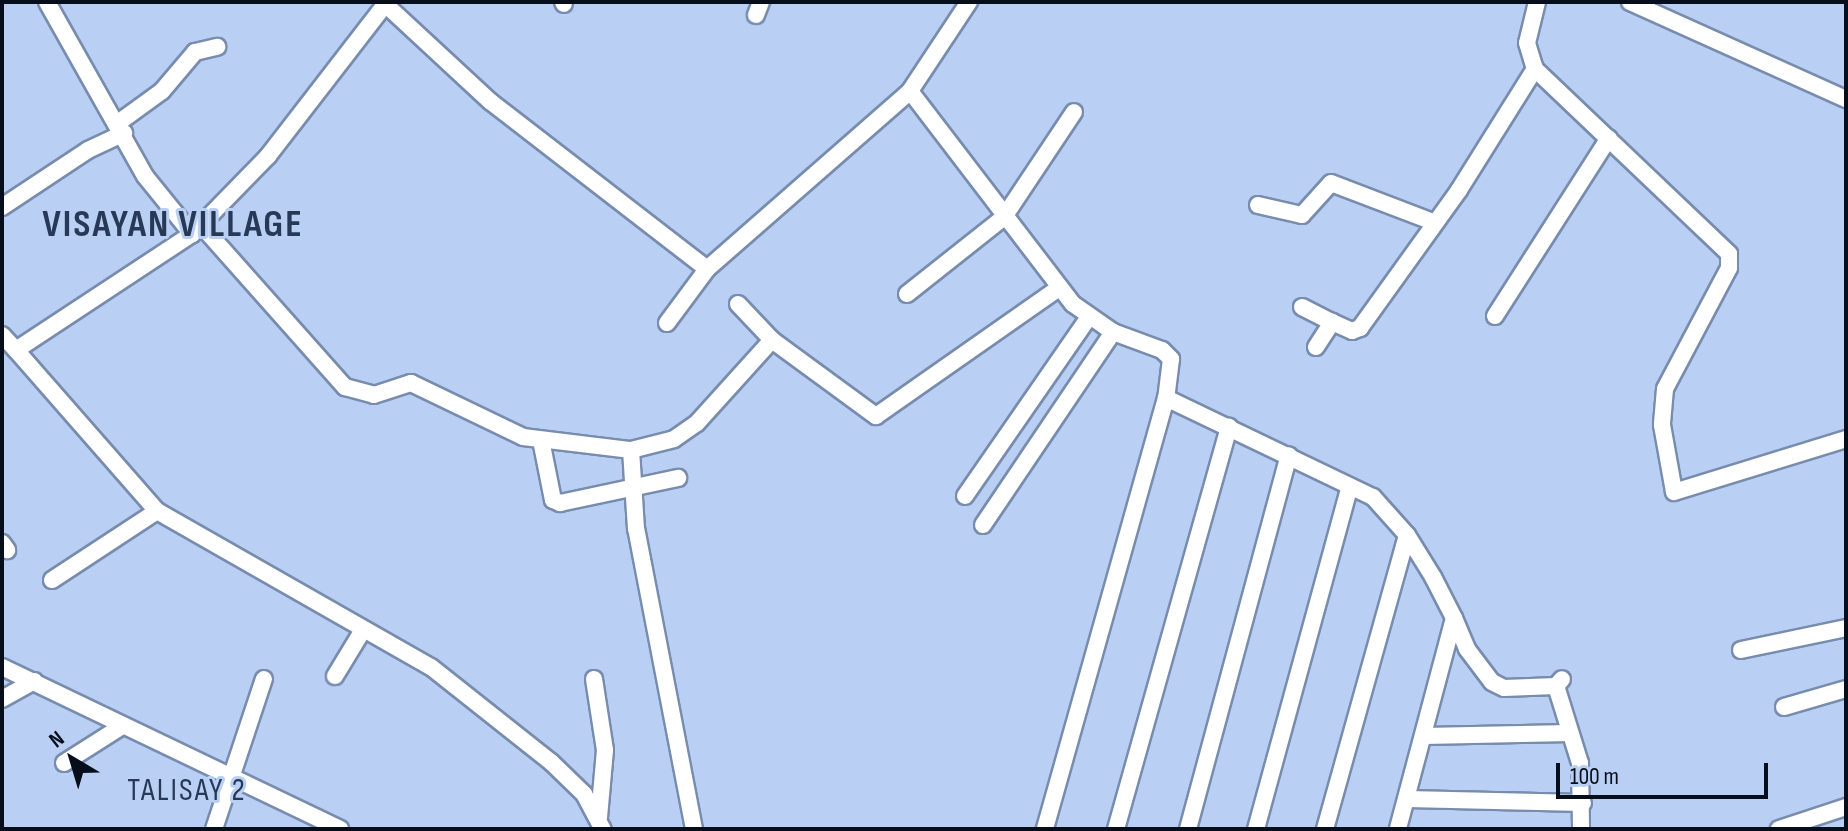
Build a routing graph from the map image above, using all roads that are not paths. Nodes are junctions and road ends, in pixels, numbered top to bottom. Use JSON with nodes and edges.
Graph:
{"nodes":[{"id":1,"x":47,"y":2,"type":"edge"},
{"id":2,"x":969,"y":2,"type":"edge"},
{"id":3,"x":1537,"y":2,"type":"edge"},
{"id":4,"x":386,"y":3,"type":"edge"},
{"id":5,"x":1639,"y":4,"type":"edge"},
{"id":6,"x":217,"y":47,"type":"dead end"},
{"id":7,"x":1535,"y":69,"type":"junction"},
{"id":8,"x":910,"y":91,"type":"junction"},
{"id":9,"x":1846,"y":99,"type":"edge"},
{"id":10,"x":1074,"y":112,"type":"dead end"},
{"id":11,"x":121,"y":128,"type":"junction"},
{"id":12,"x":1609,"y":138,"type":"junction"},
{"id":13,"x":1258,"y":205,"type":"dead end"},
{"id":14,"x":2,"y":207,"type":"edge"},
{"id":15,"x":1004,"y":217,"type":"junction"},
{"id":16,"x":1433,"y":222,"type":"junction"},
{"id":17,"x":196,"y":229,"type":"junction"},
{"id":18,"x":707,"y":269,"type":"junction"},
{"id":19,"x":1059,"y":288,"type":"junction"},
{"id":20,"x":907,"y":294,"type":"dead end"},
{"id":21,"x":738,"y":304,"type":"dead end"},
{"id":22,"x":1302,"y":307,"type":"dead end"},
{"id":23,"x":1495,"y":316,"type":"dead end"},
{"id":24,"x":1089,"y":317,"type":"junction"},
{"id":25,"x":1332,"y":322,"type":"junction"},
{"id":26,"x":667,"y":323,"type":"dead end"},
{"id":27,"x":1113,"y":332,"type":"junction"},
{"id":28,"x":2,"y":335,"type":"edge"},
{"id":29,"x":772,"y":340,"type":"junction"},
{"id":30,"x":1316,"y":347,"type":"dead end"},
{"id":31,"x":16,"y":350,"type":"junction"},
{"id":32,"x":1166,"y":398,"type":"junction"},
{"id":33,"x":1229,"y":427,"type":"junction"},
{"id":34,"x":1846,"y":439,"type":"edge"},
{"id":35,"x":541,"y":440,"type":"junction"},
{"id":36,"x":631,"y":450,"type":"junction"},
{"id":37,"x":1289,"y":455,"type":"junction"},
{"id":38,"x":678,"y":478,"type":"dead end"},
{"id":39,"x":1349,"y":488,"type":"junction"},
{"id":40,"x":631,"y":489,"type":"junction"},
{"id":41,"x":965,"y":496,"type":"dead end"},
{"id":42,"x":157,"y":511,"type":"junction"},
{"id":43,"x":983,"y":525,"type":"dead end"},
{"id":44,"x":1407,"y":535,"type":"junction"},
{"id":45,"x":52,"y":580,"type":"dead end"},
{"id":46,"x":1454,"y":618,"type":"junction"},
{"id":47,"x":1846,"y":628,"type":"edge"},
{"id":48,"x":363,"y":630,"type":"junction"},
{"id":49,"x":1741,"y":650,"type":"dead end"},
{"id":50,"x":2,"y":667,"type":"edge"},
{"id":51,"x":335,"y":676,"type":"dead end"},
{"id":52,"x":264,"y":679,"type":"dead end"},
{"id":53,"x":594,"y":679,"type":"dead end"},
{"id":54,"x":34,"y":681,"type":"junction"},
{"id":55,"x":1846,"y":689,"type":"edge"},
{"id":56,"x":2,"y":699,"type":"edge"},
{"id":57,"x":1784,"y":707,"type":"dead end"},
{"id":58,"x":122,"y":726,"type":"junction"},
{"id":59,"x":1570,"y":733,"type":"junction"},
{"id":60,"x":1424,"y":736,"type":"junction"},
{"id":61,"x":64,"y":763,"type":"dead end"},
{"id":62,"x":232,"y":781,"type":"junction"},
{"id":63,"x":1407,"y":799,"type":"junction"},
{"id":64,"x":1583,"y":803,"type":"junction"},
{"id":65,"x":1846,"y":807,"type":"edge"},
{"id":66,"x":601,"y":824,"type":"edge"},
{"id":67,"x":214,"y":829,"type":"edge"},
{"id":68,"x":340,"y":829,"type":"edge"},
{"id":69,"x":694,"y":829,"type":"edge"},
{"id":70,"x":1045,"y":829,"type":"edge"},
{"id":71,"x":1116,"y":829,"type":"edge"},
{"id":72,"x":1188,"y":829,"type":"edge"},
{"id":73,"x":1256,"y":829,"type":"edge"},
{"id":74,"x":1325,"y":829,"type":"edge"},
{"id":75,"x":1398,"y":829,"type":"edge"},
{"id":76,"x":1581,"y":829,"type":"edge"},
{"id":77,"x":1779,"y":829,"type":"edge"}],
"edges":[{"from":1,"to":11,"type":"street"},
{"from":2,"to":8,"type":"street"},
{"from":3,"to":7,"type":"street"},
{"from":4,"to":17,"type":"street"},
{"from":4,"to":18,"type":"street"},
{"from":5,"to":9,"type":"street"},
{"from":6,"to":11,"type":"street"},
{"from":7,"to":12,"type":"street"},
{"from":7,"to":16,"type":"street"},
{"from":8,"to":15,"type":"street"},
{"from":8,"to":18,"type":"street"},
{"from":10,"to":15,"type":"street"},
{"from":11,"to":14,"type":"street"},
{"from":11,"to":17,"type":"street"},
{"from":12,"to":23,"type":"street"},
{"from":12,"to":34,"type":"street"},
{"from":13,"to":16,"type":"street"},
{"from":15,"to":19,"type":"street"},
{"from":15,"to":20,"type":"street"},
{"from":16,"to":25,"type":"street"},
{"from":17,"to":31,"type":"street"},
{"from":17,"to":35,"type":"street"},
{"from":18,"to":26,"type":"street"},
{"from":19,"to":24,"type":"street"},
{"from":19,"to":29,"type":"street"},
{"from":21,"to":29,"type":"street"},
{"from":22,"to":25,"type":"street"},
{"from":24,"to":27,"type":"street"},
{"from":24,"to":41,"type":"street"},
{"from":25,"to":30,"type":"street"},
{"from":27,"to":32,"type":"street"},
{"from":27,"to":43,"type":"street"},
{"from":28,"to":31,"type":"street"},
{"from":29,"to":36,"type":"street"},
{"from":31,"to":42,"type":"street"},
{"from":32,"to":33,"type":"street"},
{"from":32,"to":70,"type":"street"},
{"from":33,"to":37,"type":"street"},
{"from":33,"to":71,"type":"street"},
{"from":35,"to":36,"type":"street"},
{"from":35,"to":40,"type":"street"},
{"from":36,"to":40,"type":"street"},
{"from":37,"to":39,"type":"street"},
{"from":37,"to":72,"type":"street"},
{"from":38,"to":40,"type":"street"},
{"from":39,"to":44,"type":"street"},
{"from":39,"to":73,"type":"street"},
{"from":40,"to":69,"type":"street"},
{"from":42,"to":45,"type":"street"},
{"from":42,"to":48,"type":"street"},
{"from":44,"to":46,"type":"street"},
{"from":44,"to":74,"type":"street"},
{"from":46,"to":59,"type":"street"},
{"from":46,"to":60,"type":"street"},
{"from":47,"to":49,"type":"street"},
{"from":48,"to":51,"type":"street"},
{"from":48,"to":66,"type":"street"},
{"from":50,"to":54,"type":"street"},
{"from":52,"to":62,"type":"street"},
{"from":53,"to":66,"type":"street"},
{"from":54,"to":56,"type":"street"},
{"from":54,"to":58,"type":"street"},
{"from":55,"to":57,"type":"street"},
{"from":58,"to":61,"type":"street"},
{"from":58,"to":62,"type":"street"},
{"from":59,"to":60,"type":"street"},
{"from":59,"to":64,"type":"street"},
{"from":60,"to":63,"type":"street"},
{"from":62,"to":67,"type":"street"},
{"from":62,"to":68,"type":"street"},
{"from":63,"to":64,"type":"street"},
{"from":63,"to":75,"type":"street"},
{"from":64,"to":76,"type":"street"},
{"from":65,"to":77,"type":"street"}]}
